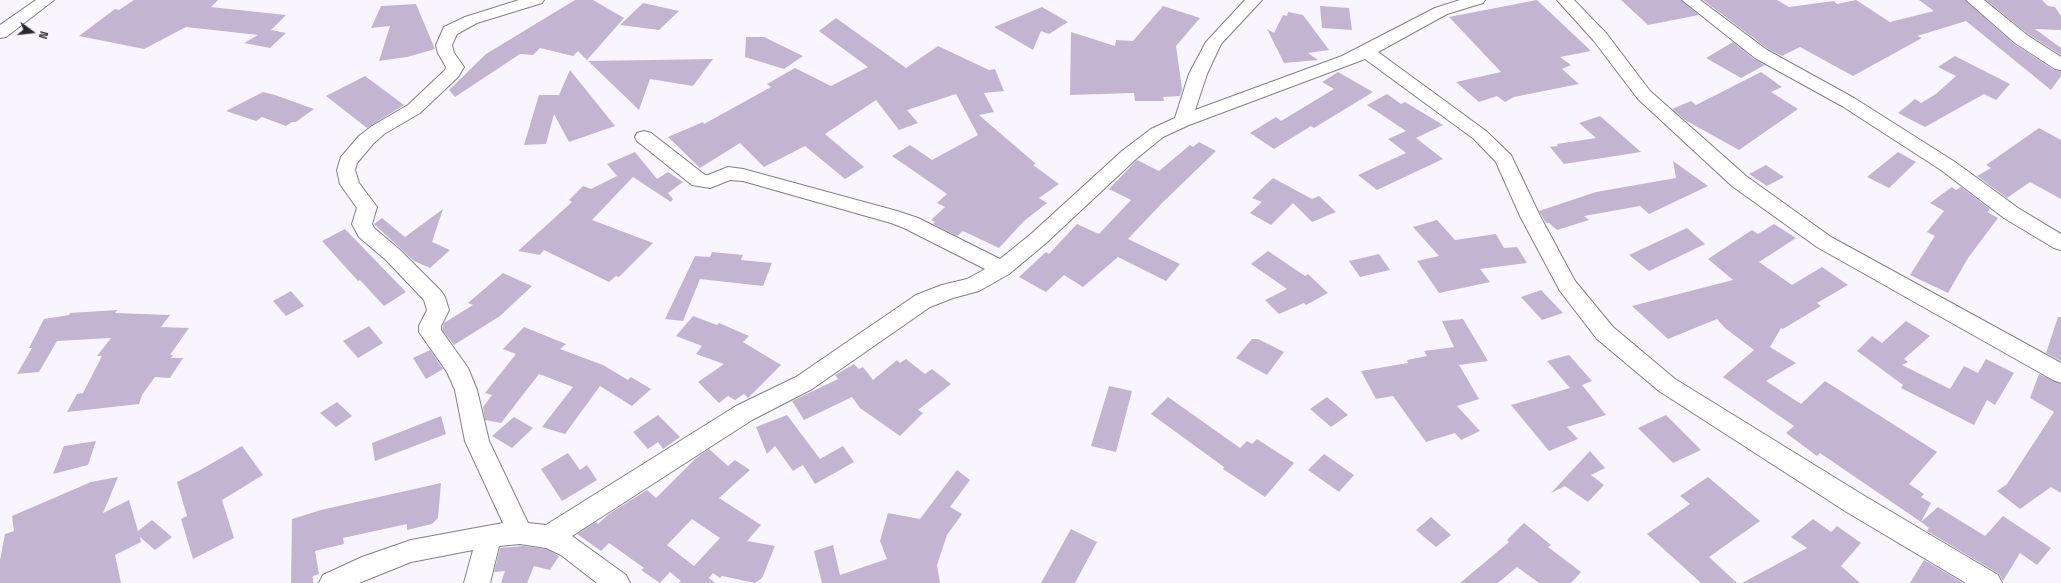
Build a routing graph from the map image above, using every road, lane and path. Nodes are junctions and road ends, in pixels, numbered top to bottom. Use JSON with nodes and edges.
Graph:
{"nodes":[{"id":1,"x":44,"y":0,"type":"edge"},
{"id":2,"x":536,"y":0,"type":"edge"},
{"id":3,"x":1254,"y":0,"type":"edge"},
{"id":4,"x":1477,"y":0,"type":"edge"},
{"id":5,"x":1565,"y":0,"type":"edge"},
{"id":6,"x":1690,"y":0,"type":"edge"},
{"id":7,"x":1974,"y":0,"type":"edge"},
{"id":8,"x":0,"y":34,"type":"edge"},
{"id":9,"x":1366,"y":52,"type":"junction"},
{"id":10,"x":2061,"y":64,"type":"edge"},
{"id":11,"x":1183,"y":121,"type":"junction"},
{"id":12,"x":644,"y":137,"type":"dead end"},
{"id":13,"x":2061,"y":243,"type":"edge"},
{"id":14,"x":1002,"y":269,"type":"junction"},
{"id":15,"x":2061,"y":374,"type":"edge"},
{"id":16,"x":520,"y":533,"type":"junction"},
{"id":17,"x":489,"y":536,"type":"junction"},
{"id":18,"x":549,"y":536,"type":"junction"},
{"id":19,"x":332,"y":583,"type":"edge"},
{"id":20,"x":477,"y":583,"type":"edge"},
{"id":21,"x":617,"y":583,"type":"edge"},
{"id":22,"x":1989,"y":583,"type":"edge"}],
"edges":[{"from":1,"to":8,"type":"street"},
{"from":2,"to":16,"type":"street"},
{"from":3,"to":11,"type":"street"},
{"from":4,"to":9,"type":"street"},
{"from":5,"to":15,"type":"street"},
{"from":6,"to":13,"type":"street"},
{"from":7,"to":10,"type":"street"},
{"from":9,"to":11,"type":"street"},
{"from":9,"to":22,"type":"street"},
{"from":11,"to":14,"type":"street"},
{"from":12,"to":14,"type":"street"},
{"from":14,"to":18,"type":"street"},
{"from":16,"to":17,"type":"street"},
{"from":16,"to":18,"type":"street"},
{"from":17,"to":19,"type":"street"},
{"from":17,"to":20,"type":"street"},
{"from":18,"to":21,"type":"street"}]}
